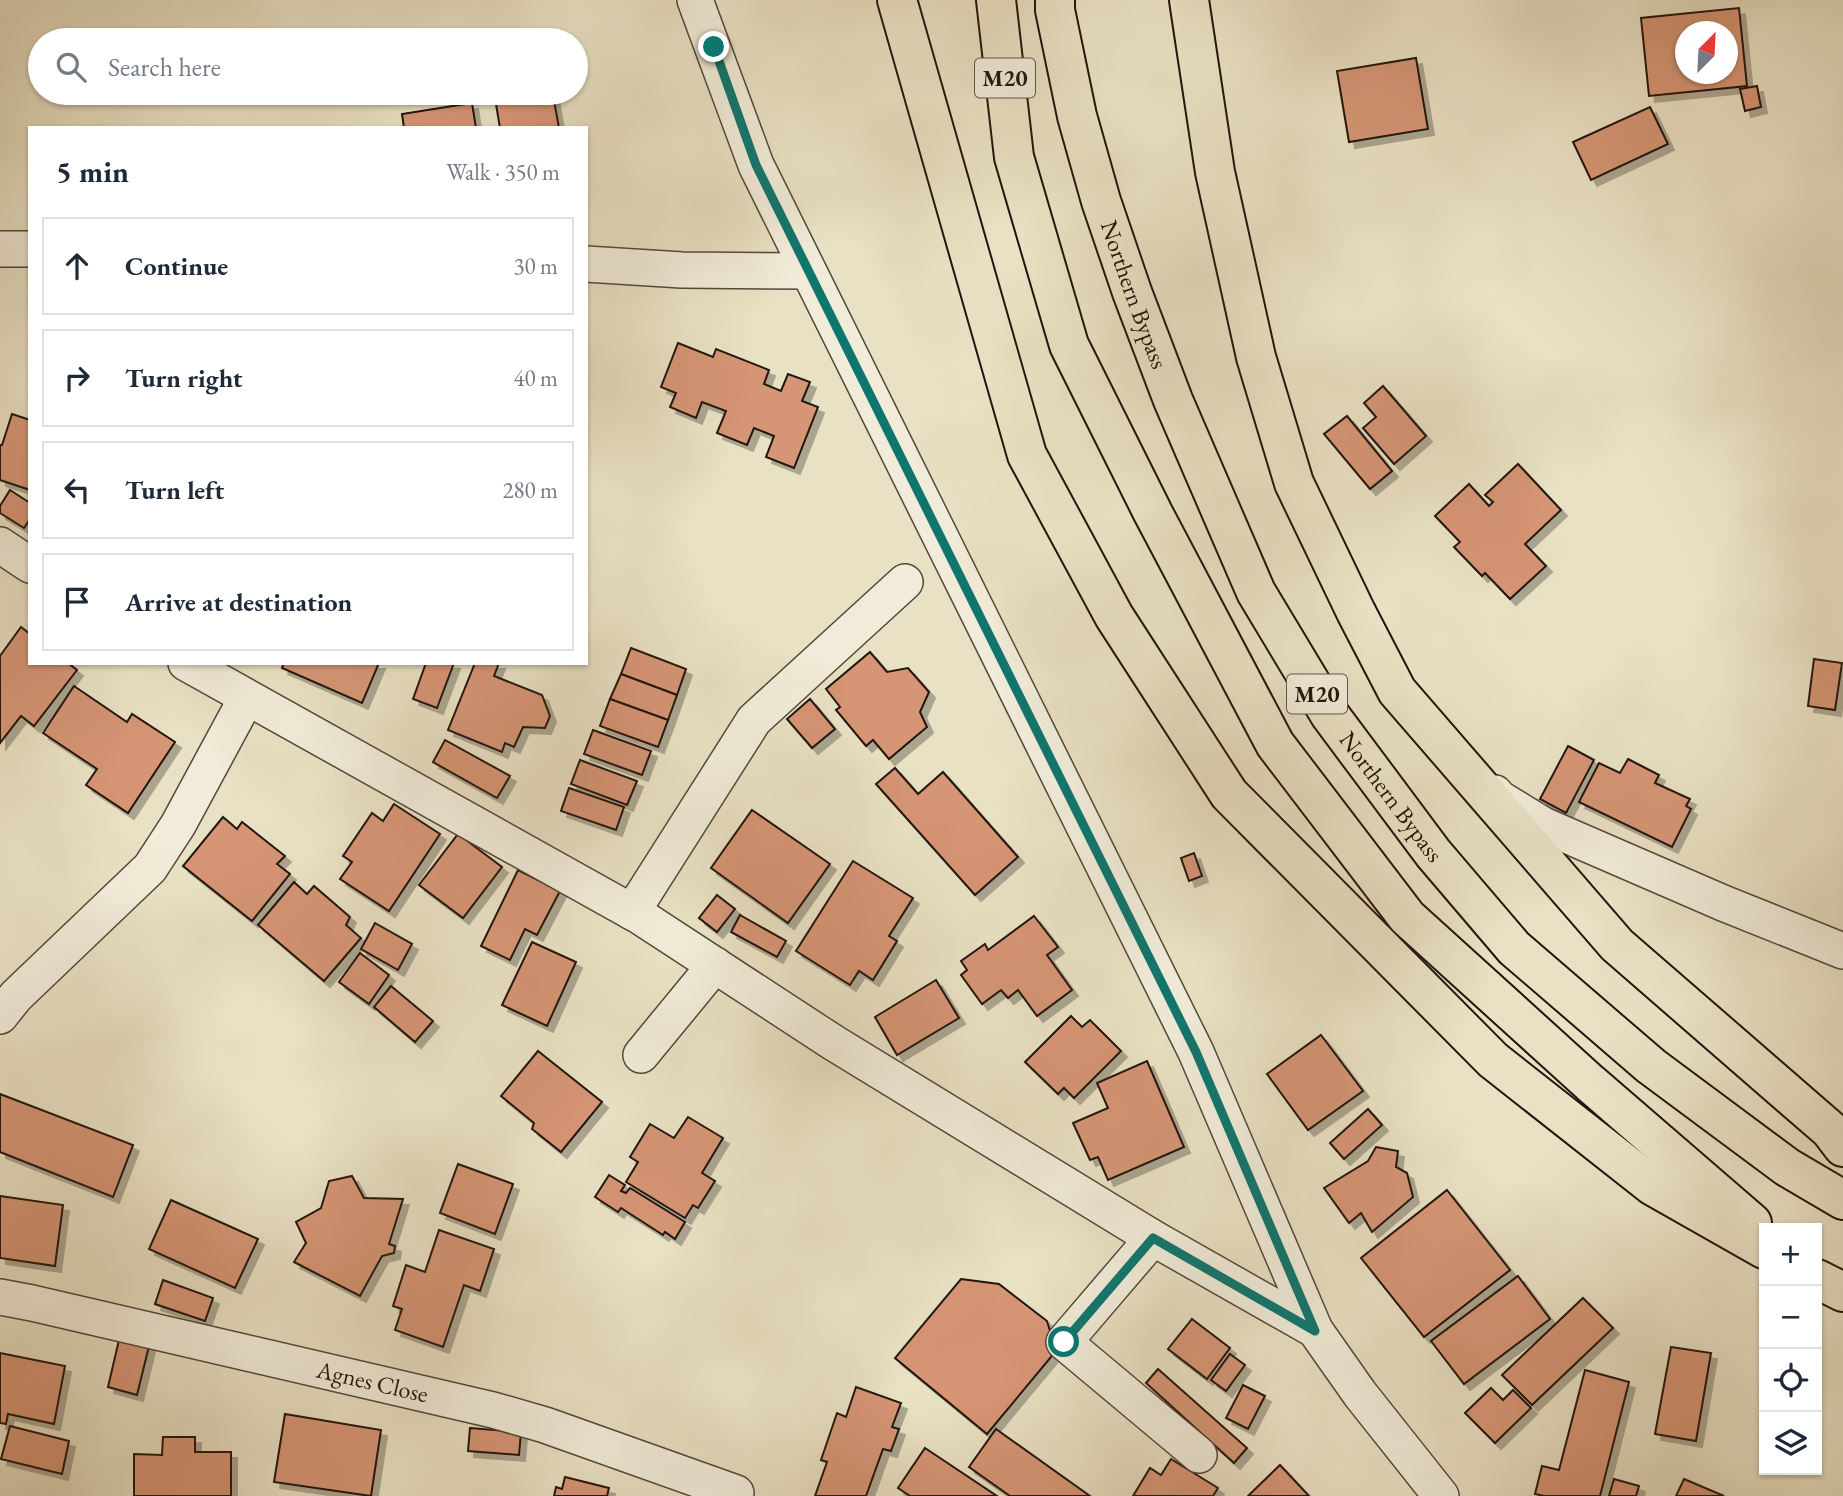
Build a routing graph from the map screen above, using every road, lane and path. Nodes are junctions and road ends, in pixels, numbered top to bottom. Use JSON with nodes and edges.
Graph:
{"nodes":[{"id":1,"x":695,"y":0,"type":"edge"},
{"id":2,"x":897,"y":0,"type":"edge"},
{"id":3,"x":996,"y":0,"type":"edge"},
{"id":4,"x":1189,"y":0,"type":"edge"},
{"id":5,"x":1055,"y":5,"type":"edge"},
{"id":6,"x":28,"y":249,"type":"edge"},
{"id":7,"x":0,"y":250,"type":"edge"},
{"id":8,"x":588,"y":264,"type":"edge"},
{"id":9,"x":808,"y":271,"type":"junction"},
{"id":10,"x":0,"y":545,"type":"edge"},
{"id":11,"x":28,"y":564,"type":"edge"},
{"id":12,"x":905,"y":582,"type":"dead end"},
{"id":13,"x":1356,"y":612,"type":"junction"},
{"id":14,"x":189,"y":665,"type":"edge"},
{"id":15,"x":246,"y":699,"type":"junction"},
{"id":16,"x":632,"y":912,"type":"junction"},
{"id":17,"x":1843,"y":951,"type":"edge"},
{"id":18,"x":715,"y":965,"type":"junction"},
{"id":19,"x":0,"y":1016,"type":"edge"},
{"id":20,"x":641,"y":1055,"type":"dead end"},
{"id":21,"x":1843,"y":1147,"type":"edge"},
{"id":22,"x":1843,"y":1200,"type":"edge"},
{"id":23,"x":1759,"y":1229,"type":"edge"},
{"id":24,"x":1153,"y":1238,"type":"junction"},
{"id":25,"x":1759,"y":1246,"type":"edge"},
{"id":26,"x":1822,"y":1282,"type":"edge"},
{"id":27,"x":1843,"y":1292,"type":"edge"},
{"id":28,"x":0,"y":1297,"type":"edge"},
{"id":29,"x":1315,"y":1331,"type":"junction"},
{"id":30,"x":1199,"y":1455,"type":"dead end"},
{"id":31,"x":736,"y":1493,"type":"dead end"},
{"id":32,"x":1441,"y":1496,"type":"edge"}],
"edges":[{"from":1,"to":9,"type":"street"},
{"from":2,"to":25,"type":"highway"},
{"from":3,"to":23,"type":"highway","number":"M20"},
{"from":4,"to":13,"type":"highway"},
{"from":5,"to":22,"type":"highway","name":"Northern Bypass","number":"M20"},
{"from":6,"to":7,"type":"street"},
{"from":8,"to":9,"type":"street"},
{"from":9,"to":29,"type":"street"},
{"from":10,"to":11,"type":"street"},
{"from":12,"to":16,"type":"street"},
{"from":13,"to":17,"type":"street"},
{"from":13,"to":21,"type":"highway"},
{"from":14,"to":15,"type":"street"},
{"from":15,"to":16,"type":"street"},
{"from":15,"to":19,"type":"street"},
{"from":16,"to":18,"type":"street"},
{"from":18,"to":20,"type":"street"},
{"from":18,"to":24,"type":"street"},
{"from":24,"to":29,"type":"street"},
{"from":24,"to":30,"type":"street"},
{"from":26,"to":27,"type":"highway"},
{"from":28,"to":31,"type":"street","name":"Agnes Close"},
{"from":29,"to":32,"type":"street"}]}
